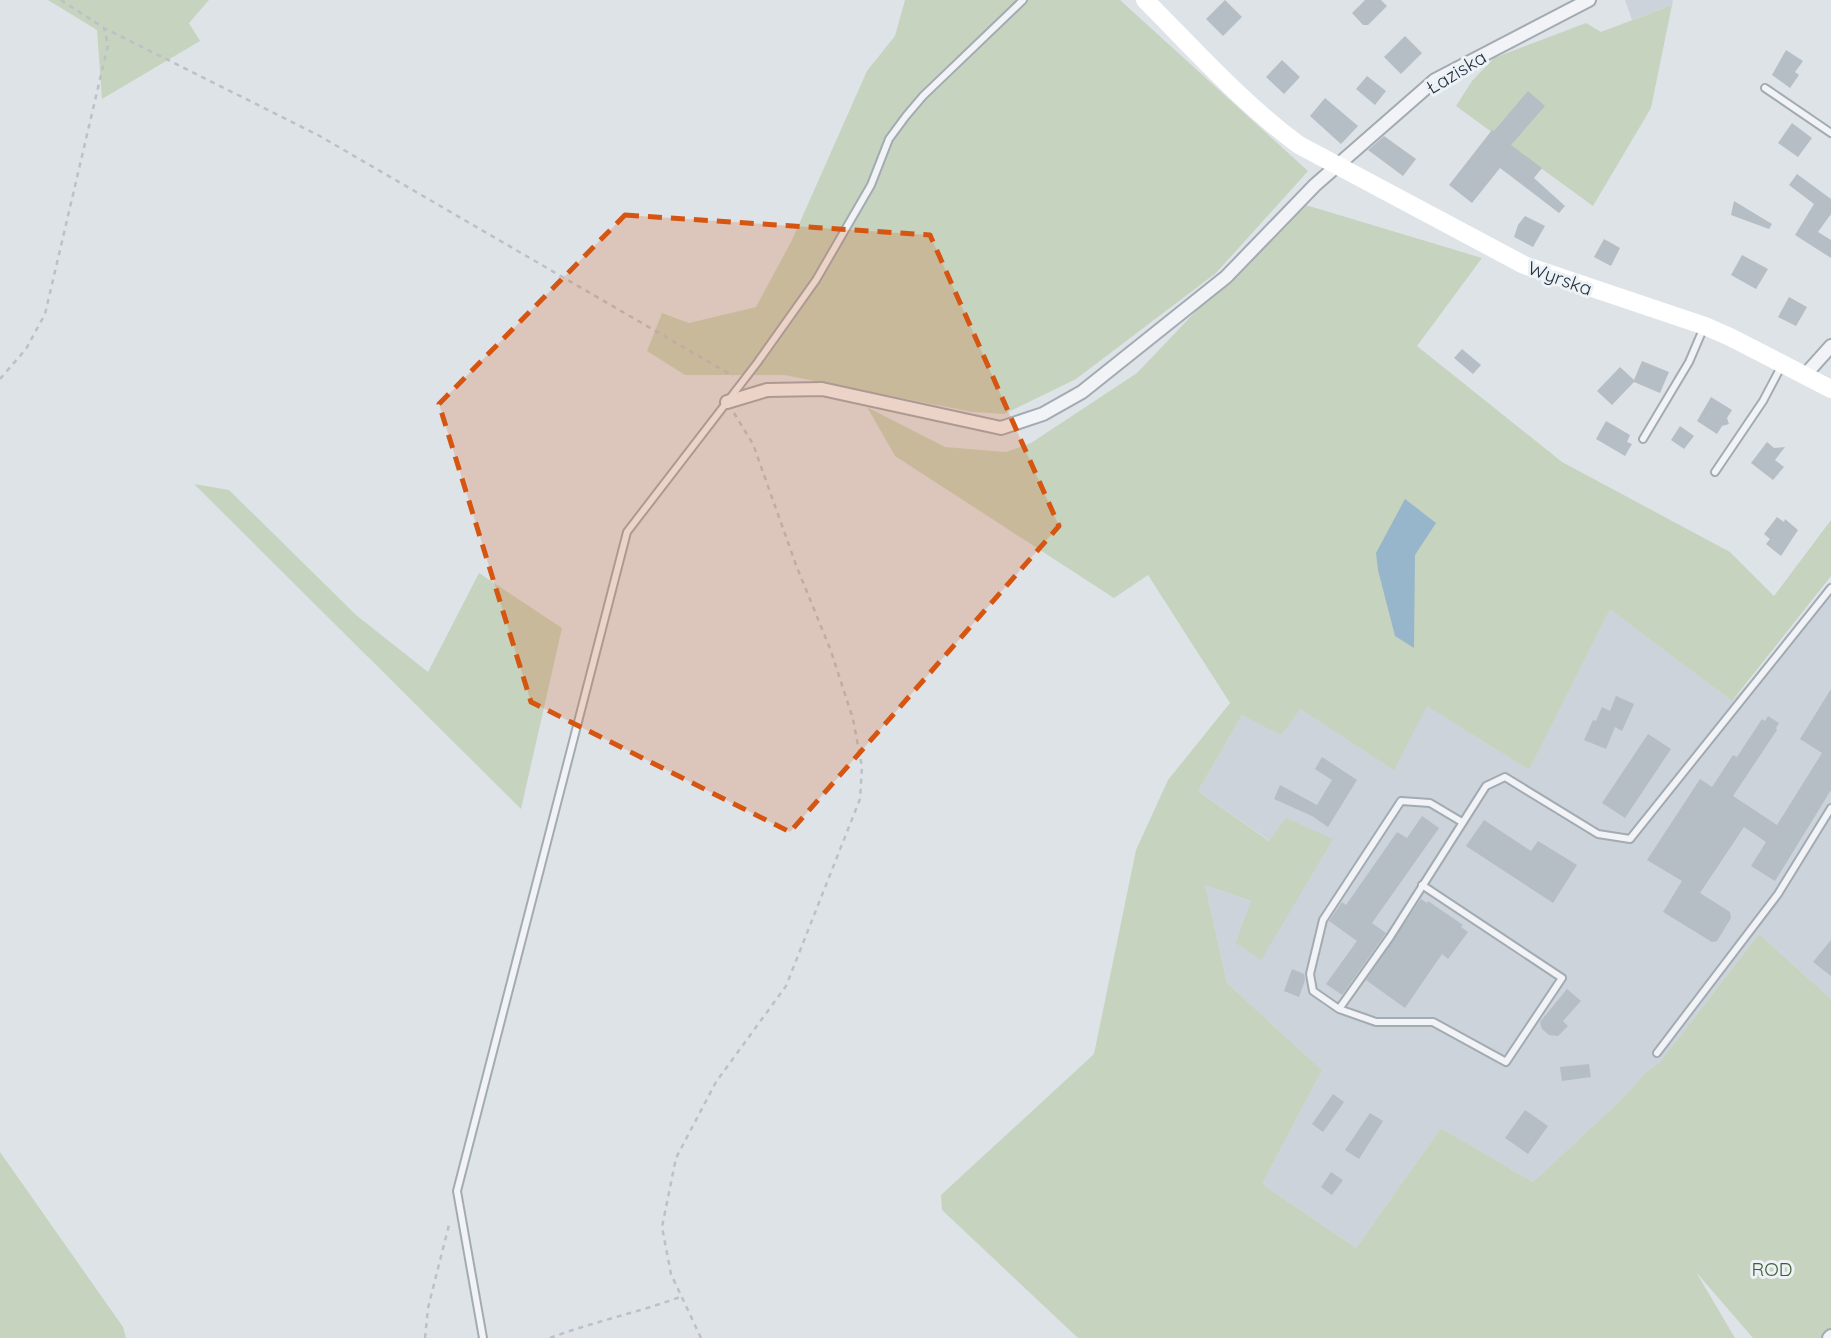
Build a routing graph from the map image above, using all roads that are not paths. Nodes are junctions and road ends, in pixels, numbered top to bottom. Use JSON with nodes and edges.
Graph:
{"nodes":[{"id":1,"x":1023,"y":0,"type":"edge"},
{"id":2,"x":1145,"y":0,"type":"edge"},
{"id":3,"x":1589,"y":0,"type":"edge"},
{"id":4,"x":1765,"y":88,"type":"dead end"},
{"id":5,"x":1831,"y":133,"type":"edge"},
{"id":6,"x":1336,"y":166,"type":"junction"},
{"id":7,"x":1705,"y":326,"type":"junction"},
{"id":8,"x":1831,"y":346,"type":"edge"},
{"id":9,"x":1783,"y":363,"type":"junction"},
{"id":10,"x":1805,"y":375,"type":"junction"},
{"id":11,"x":1831,"y":389,"type":"edge"},
{"id":12,"x":727,"y":402,"type":"junction"},
{"id":13,"x":1643,"y":439,"type":"dead end"},
{"id":14,"x":1715,"y":472,"type":"dead end"},
{"id":15,"x":1831,"y":587,"type":"edge"},
{"id":16,"x":1831,"y":808,"type":"edge"},
{"id":17,"x":1462,"y":822,"type":"junction"},
{"id":18,"x":1422,"y":885,"type":"junction"},
{"id":19,"x":1339,"y":1009,"type":"junction"},
{"id":20,"x":1657,"y":1053,"type":"dead end"},
{"id":21,"x":483,"y":1338,"type":"edge"}],
"edges":[{"from":1,"to":12,"type":"lane"},
{"from":2,"to":6,"type":"street","name":"Wyrska"},
{"from":3,"to":6,"type":"street","name":"Łaziska"},
{"from":4,"to":5,"type":"lane"},
{"from":6,"to":7,"type":"street","name":"Wyrska"},
{"from":6,"to":12,"type":"street","name":"Łaziska"},
{"from":7,"to":9,"type":"street","name":"Wyrska"},
{"from":7,"to":13,"type":"lane"},
{"from":8,"to":10,"type":"street"},
{"from":9,"to":10,"type":"street","name":"Wyrska"},
{"from":9,"to":14,"type":"lane"},
{"from":10,"to":11,"type":"street","name":"Wyrska"},
{"from":12,"to":21,"type":"lane"},
{"from":15,"to":17,"type":"lane"},
{"from":16,"to":20,"type":"lane"},
{"from":17,"to":18,"type":"lane"},
{"from":17,"to":19,"type":"lane"},
{"from":18,"to":19,"type":"lane"},
{"from":18,"to":19,"type":"lane"}]}
